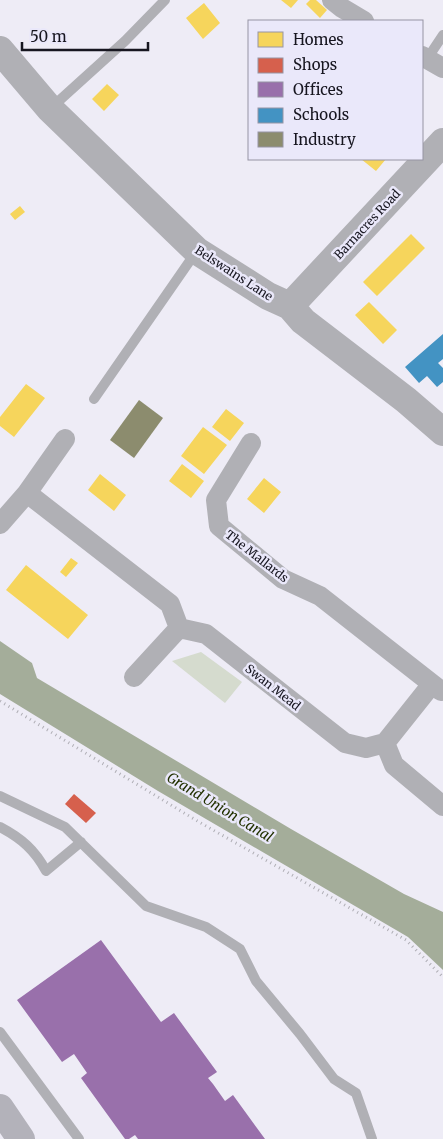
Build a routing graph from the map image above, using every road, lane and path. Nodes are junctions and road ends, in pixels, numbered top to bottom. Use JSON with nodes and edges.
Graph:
{"nodes":[{"id":1,"x":165,"y":0,"type":"edge"},
{"id":2,"x":334,"y":0,"type":"edge"},
{"id":3,"x":363,"y":20,"type":"edge"},
{"id":4,"x":443,"y":35,"type":"edge"},
{"id":5,"x":0,"y":50,"type":"edge"},
{"id":6,"x":430,"y":61,"type":"edge"},
{"id":7,"x":50,"y":109,"type":"junction"},
{"id":8,"x":443,"y":142,"type":"edge"},
{"id":9,"x":197,"y":251,"type":"junction"},
{"id":10,"x":290,"y":306,"type":"junction"},
{"id":11,"x":94,"y":399,"type":"dead end"},
{"id":12,"x":443,"y":432,"type":"edge"},
{"id":13,"x":65,"y":439,"type":"dead end"},
{"id":14,"x":251,"y":444,"type":"dead end"},
{"id":15,"x":27,"y":493,"type":"junction"},
{"id":16,"x":0,"y":524,"type":"edge"},
{"id":17,"x":179,"y":628,"type":"junction"},
{"id":18,"x":134,"y":678,"type":"dead end"},
{"id":19,"x":438,"y":688,"type":"edge"},
{"id":20,"x":0,"y":701,"type":"edge"},
{"id":21,"x":375,"y":746,"type":"junction"},
{"id":22,"x":0,"y":796,"type":"edge"},
{"id":23,"x":443,"y":806,"type":"edge"},
{"id":24,"x":0,"y":827,"type":"edge"},
{"id":25,"x":81,"y":842,"type":"junction"},
{"id":26,"x":443,"y":977,"type":"edge"},
{"id":27,"x":0,"y":1032,"type":"edge"},
{"id":28,"x":0,"y":1108,"type":"edge"},
{"id":29,"x":21,"y":1139,"type":"edge"},
{"id":30,"x":79,"y":1139,"type":"edge"},
{"id":31,"x":372,"y":1139,"type":"edge"}],
"edges":[{"from":1,"to":7,"type":"lane"},
{"from":2,"to":3,"type":"street"},
{"from":4,"to":6,"type":"lane"},
{"from":5,"to":7,"type":"street","name":"Belswains Lane"},
{"from":7,"to":9,"type":"street","name":"Belswains Lane"},
{"from":8,"to":10,"type":"street","name":"Barnacres Road"},
{"from":9,"to":10,"type":"street","name":"Belswains Lane"},
{"from":9,"to":11,"type":"lane"},
{"from":10,"to":12,"type":"street","name":"Belswains Lane"},
{"from":13,"to":15,"type":"street"},
{"from":14,"to":19,"type":"street","name":"The Mallards"},
{"from":15,"to":16,"type":"street"},
{"from":15,"to":17,"type":"street"},
{"from":17,"to":18,"type":"street"},
{"from":17,"to":21,"type":"street","name":"Swan Mead"},
{"from":19,"to":21,"type":"street"},
{"from":20,"to":26,"type":"path"},
{"from":21,"to":23,"type":"street"},
{"from":22,"to":25,"type":"lane"},
{"from":24,"to":25,"type":"lane"},
{"from":25,"to":31,"type":"lane"},
{"from":27,"to":30,"type":"lane"},
{"from":28,"to":29,"type":"main road"}]}
